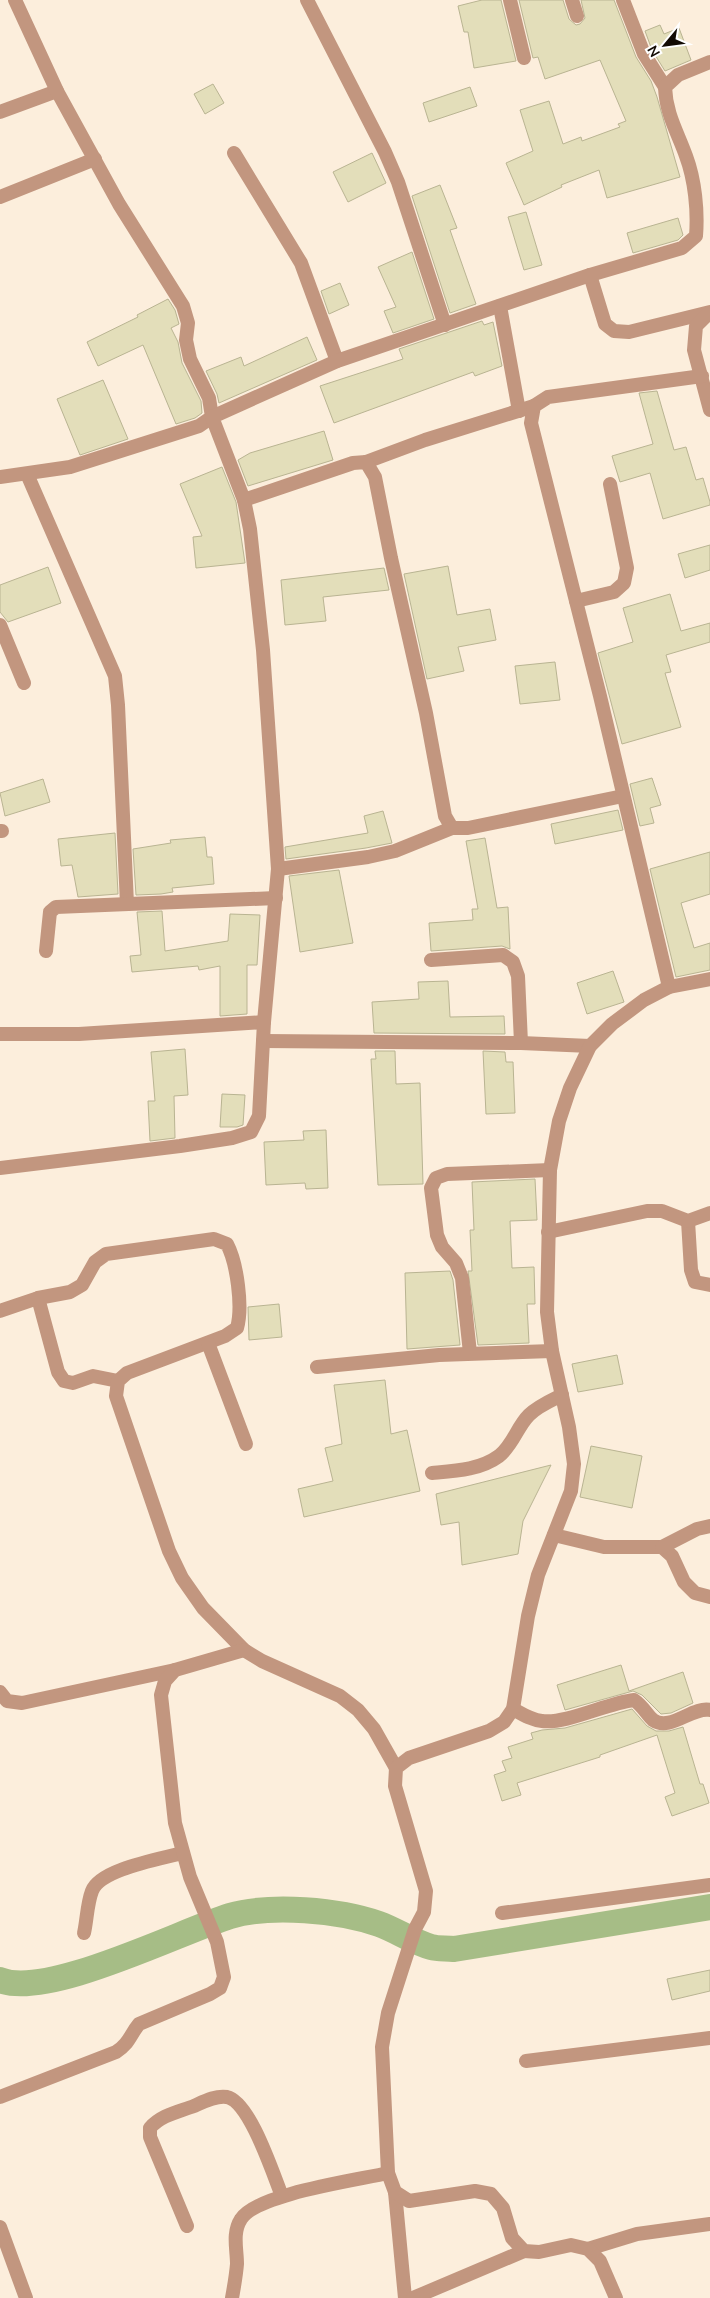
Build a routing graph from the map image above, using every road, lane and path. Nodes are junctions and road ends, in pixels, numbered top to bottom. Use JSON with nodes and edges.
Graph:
{"nodes":[{"id":1,"x":15,"y":0,"type":"edge"},
{"id":2,"x":307,"y":0,"type":"edge"},
{"id":3,"x":510,"y":0,"type":"edge"},
{"id":4,"x":572,"y":0,"type":"edge"},
{"id":5,"x":623,"y":0,"type":"edge"},
{"id":6,"x":577,"y":16,"type":"dead end"},
{"id":7,"x":524,"y":58,"type":"dead end"},
{"id":8,"x":710,"y":62,"type":"edge"},
{"id":9,"x":665,"y":87,"type":"junction"},
{"id":10,"x":56,"y":91,"type":"junction"},
{"id":11,"x":0,"y":112,"type":"edge"},
{"id":12,"x":234,"y":153,"type":"dead end"},
{"id":13,"x":95,"y":159,"type":"junction"},
{"id":14,"x":0,"y":197,"type":"edge"},
{"id":15,"x":590,"y":275,"type":"junction"},
{"id":16,"x":500,"y":306,"type":"junction"},
{"id":17,"x":710,"y":312,"type":"edge"},
{"id":18,"x":444,"y":325,"type":"junction"},
{"id":19,"x":337,"y":361,"type":"junction"},
{"id":20,"x":702,"y":376,"type":"junction"},
{"id":21,"x":534,"y":406,"type":"junction"},
{"id":22,"x":710,"y":410,"type":"edge"},
{"id":23,"x":519,"y":411,"type":"junction"},
{"id":24,"x":212,"y":417,"type":"junction"},
{"id":25,"x":366,"y":462,"type":"junction"},
{"id":26,"x":27,"y":474,"type":"junction"},
{"id":27,"x":0,"y":477,"type":"edge"},
{"id":28,"x":610,"y":484,"type":"dead end"},
{"id":29,"x":244,"y":500,"type":"junction"},
{"id":30,"x":576,"y":601,"type":"junction"},
{"id":31,"x":0,"y":625,"type":"edge"},
{"id":32,"x":24,"y":683,"type":"dead end"},
{"id":33,"x":623,"y":796,"type":"junction"},
{"id":34,"x":452,"y":828,"type":"junction"},
{"id":35,"x":278,"y":869,"type":"junction"},
{"id":36,"x":276,"y":898,"type":"junction"},
{"id":37,"x":127,"y":904,"type":"junction"},
{"id":38,"x":46,"y":950,"type":"dead end"},
{"id":39,"x":431,"y":960,"type":"dead end"},
{"id":40,"x":710,"y":979,"type":"edge"},
{"id":41,"x":669,"y":987,"type":"junction"},
{"id":42,"x":264,"y":1022,"type":"junction"},
{"id":43,"x":0,"y":1034,"type":"edge"},
{"id":44,"x":263,"y":1041,"type":"junction"},
{"id":45,"x":521,"y":1043,"type":"junction"},
{"id":46,"x":590,"y":1046,"type":"junction"},
{"id":47,"x":0,"y":1168,"type":"edge"},
{"id":48,"x":550,"y":1170,"type":"junction"},
{"id":49,"x":710,"y":1213,"type":"edge"},
{"id":50,"x":688,"y":1221,"type":"junction"},
{"id":51,"x":548,"y":1232,"type":"junction"},
{"id":52,"x":710,"y":1285,"type":"edge"},
{"id":53,"x":38,"y":1298,"type":"junction"},
{"id":54,"x":0,"y":1311,"type":"edge"},
{"id":55,"x":208,"y":1343,"type":"junction"},
{"id":56,"x":552,"y":1351,"type":"junction"},
{"id":57,"x":470,"y":1353,"type":"junction"},
{"id":58,"x":317,"y":1367,"type":"dead end"},
{"id":59,"x":118,"y":1382,"type":"junction"},
{"id":60,"x":562,"y":1395,"type":"junction"},
{"id":61,"x":246,"y":1444,"type":"dead end"},
{"id":62,"x":432,"y":1473,"type":"dead end"},
{"id":63,"x":710,"y":1526,"type":"edge"},
{"id":64,"x":554,"y":1535,"type":"junction"},
{"id":65,"x":662,"y":1547,"type":"junction"},
{"id":66,"x":710,"y":1597,"type":"edge"},
{"id":67,"x":244,"y":1650,"type":"junction"},
{"id":68,"x":175,"y":1670,"type":"junction"},
{"id":69,"x":0,"y":1692,"type":"edge"},
{"id":70,"x":513,"y":1709,"type":"junction"},
{"id":71,"x":710,"y":1710,"type":"edge"},
{"id":72,"x":396,"y":1768,"type":"junction"},
{"id":73,"x":182,"y":1853,"type":"junction"},
{"id":74,"x":710,"y":1885,"type":"edge"},
{"id":75,"x":502,"y":1913,"type":"dead end"},
{"id":76,"x":84,"y":1933,"type":"dead end"},
{"id":77,"x":710,"y":2038,"type":"edge"},
{"id":78,"x":526,"y":2061,"type":"dead end"},
{"id":79,"x":0,"y":2097,"type":"edge"},
{"id":80,"x":388,"y":2173,"type":"junction"},
{"id":81,"x":395,"y":2192,"type":"junction"},
{"id":82,"x":282,"y":2196,"type":"junction"},
{"id":83,"x":710,"y":2224,"type":"edge"},
{"id":84,"x":186,"y":2226,"type":"dead end"},
{"id":85,"x":0,"y":2227,"type":"edge"},
{"id":86,"x":588,"y":2248,"type":"junction"},
{"id":87,"x":524,"y":2251,"type":"junction"},
{"id":88,"x":26,"y":2298,"type":"edge"},
{"id":89,"x":232,"y":2298,"type":"edge"},
{"id":90,"x":405,"y":2298,"type":"edge"},
{"id":91,"x":413,"y":2298,"type":"edge"},
{"id":92,"x":616,"y":2298,"type":"edge"}],
"edges":[{"from":1,"to":10,"type":"street"},
{"from":2,"to":18,"type":"street"},
{"from":3,"to":7,"type":"street"},
{"from":4,"to":6,"type":"street"},
{"from":5,"to":9,"type":"street"},
{"from":8,"to":9,"type":"street"},
{"from":9,"to":15,"type":"street"},
{"from":10,"to":11,"type":"street"},
{"from":10,"to":13,"type":"street"},
{"from":12,"to":19,"type":"street"},
{"from":13,"to":14,"type":"street"},
{"from":13,"to":24,"type":"street"},
{"from":15,"to":16,"type":"street"},
{"from":15,"to":17,"type":"street"},
{"from":16,"to":18,"type":"street"},
{"from":16,"to":23,"type":"street"},
{"from":17,"to":20,"type":"street"},
{"from":18,"to":19,"type":"street"},
{"from":19,"to":24,"type":"street"},
{"from":20,"to":21,"type":"street"},
{"from":20,"to":22,"type":"street"},
{"from":21,"to":23,"type":"street"},
{"from":21,"to":30,"type":"street"},
{"from":23,"to":25,"type":"street"},
{"from":24,"to":26,"type":"street"},
{"from":24,"to":29,"type":"street"},
{"from":25,"to":29,"type":"street"},
{"from":25,"to":34,"type":"street"},
{"from":26,"to":27,"type":"street"},
{"from":26,"to":37,"type":"street"},
{"from":28,"to":30,"type":"street"},
{"from":29,"to":35,"type":"street"},
{"from":30,"to":33,"type":"street"},
{"from":31,"to":32,"type":"street"},
{"from":33,"to":34,"type":"street"},
{"from":33,"to":41,"type":"street"},
{"from":34,"to":35,"type":"street"},
{"from":35,"to":36,"type":"street"},
{"from":36,"to":37,"type":"street"},
{"from":36,"to":42,"type":"street"},
{"from":37,"to":38,"type":"street"},
{"from":39,"to":45,"type":"street"},
{"from":40,"to":41,"type":"street"},
{"from":41,"to":46,"type":"street"},
{"from":42,"to":43,"type":"street"},
{"from":42,"to":44,"type":"street"},
{"from":44,"to":45,"type":"street"},
{"from":44,"to":47,"type":"street"},
{"from":45,"to":46,"type":"street"},
{"from":46,"to":48,"type":"street"},
{"from":48,"to":51,"type":"street"},
{"from":48,"to":57,"type":"street"},
{"from":49,"to":50,"type":"street"},
{"from":50,"to":51,"type":"street"},
{"from":50,"to":52,"type":"street"},
{"from":51,"to":56,"type":"street"},
{"from":53,"to":54,"type":"street"},
{"from":53,"to":55,"type":"street"},
{"from":53,"to":59,"type":"street"},
{"from":55,"to":59,"type":"street"},
{"from":55,"to":61,"type":"street"},
{"from":56,"to":57,"type":"street"},
{"from":56,"to":60,"type":"street"},
{"from":57,"to":58,"type":"street"},
{"from":59,"to":67,"type":"street"},
{"from":60,"to":62,"type":"street"},
{"from":60,"to":64,"type":"street"},
{"from":63,"to":65,"type":"street"},
{"from":64,"to":65,"type":"street"},
{"from":64,"to":70,"type":"street"},
{"from":65,"to":66,"type":"street"},
{"from":67,"to":68,"type":"street"},
{"from":67,"to":72,"type":"street"},
{"from":68,"to":69,"type":"street"},
{"from":68,"to":73,"type":"street"},
{"from":70,"to":71,"type":"street"},
{"from":70,"to":72,"type":"street"},
{"from":72,"to":80,"type":"street"},
{"from":73,"to":76,"type":"street"},
{"from":73,"to":79,"type":"street"},
{"from":74,"to":75,"type":"street"},
{"from":77,"to":78,"type":"street"},
{"from":80,"to":81,"type":"street"},
{"from":80,"to":82,"type":"street"},
{"from":81,"to":87,"type":"street"},
{"from":81,"to":90,"type":"street"},
{"from":82,"to":84,"type":"street"},
{"from":82,"to":89,"type":"street"},
{"from":83,"to":86,"type":"street"},
{"from":85,"to":88,"type":"street"},
{"from":86,"to":87,"type":"street"},
{"from":86,"to":92,"type":"street"},
{"from":87,"to":91,"type":"street"}]}
